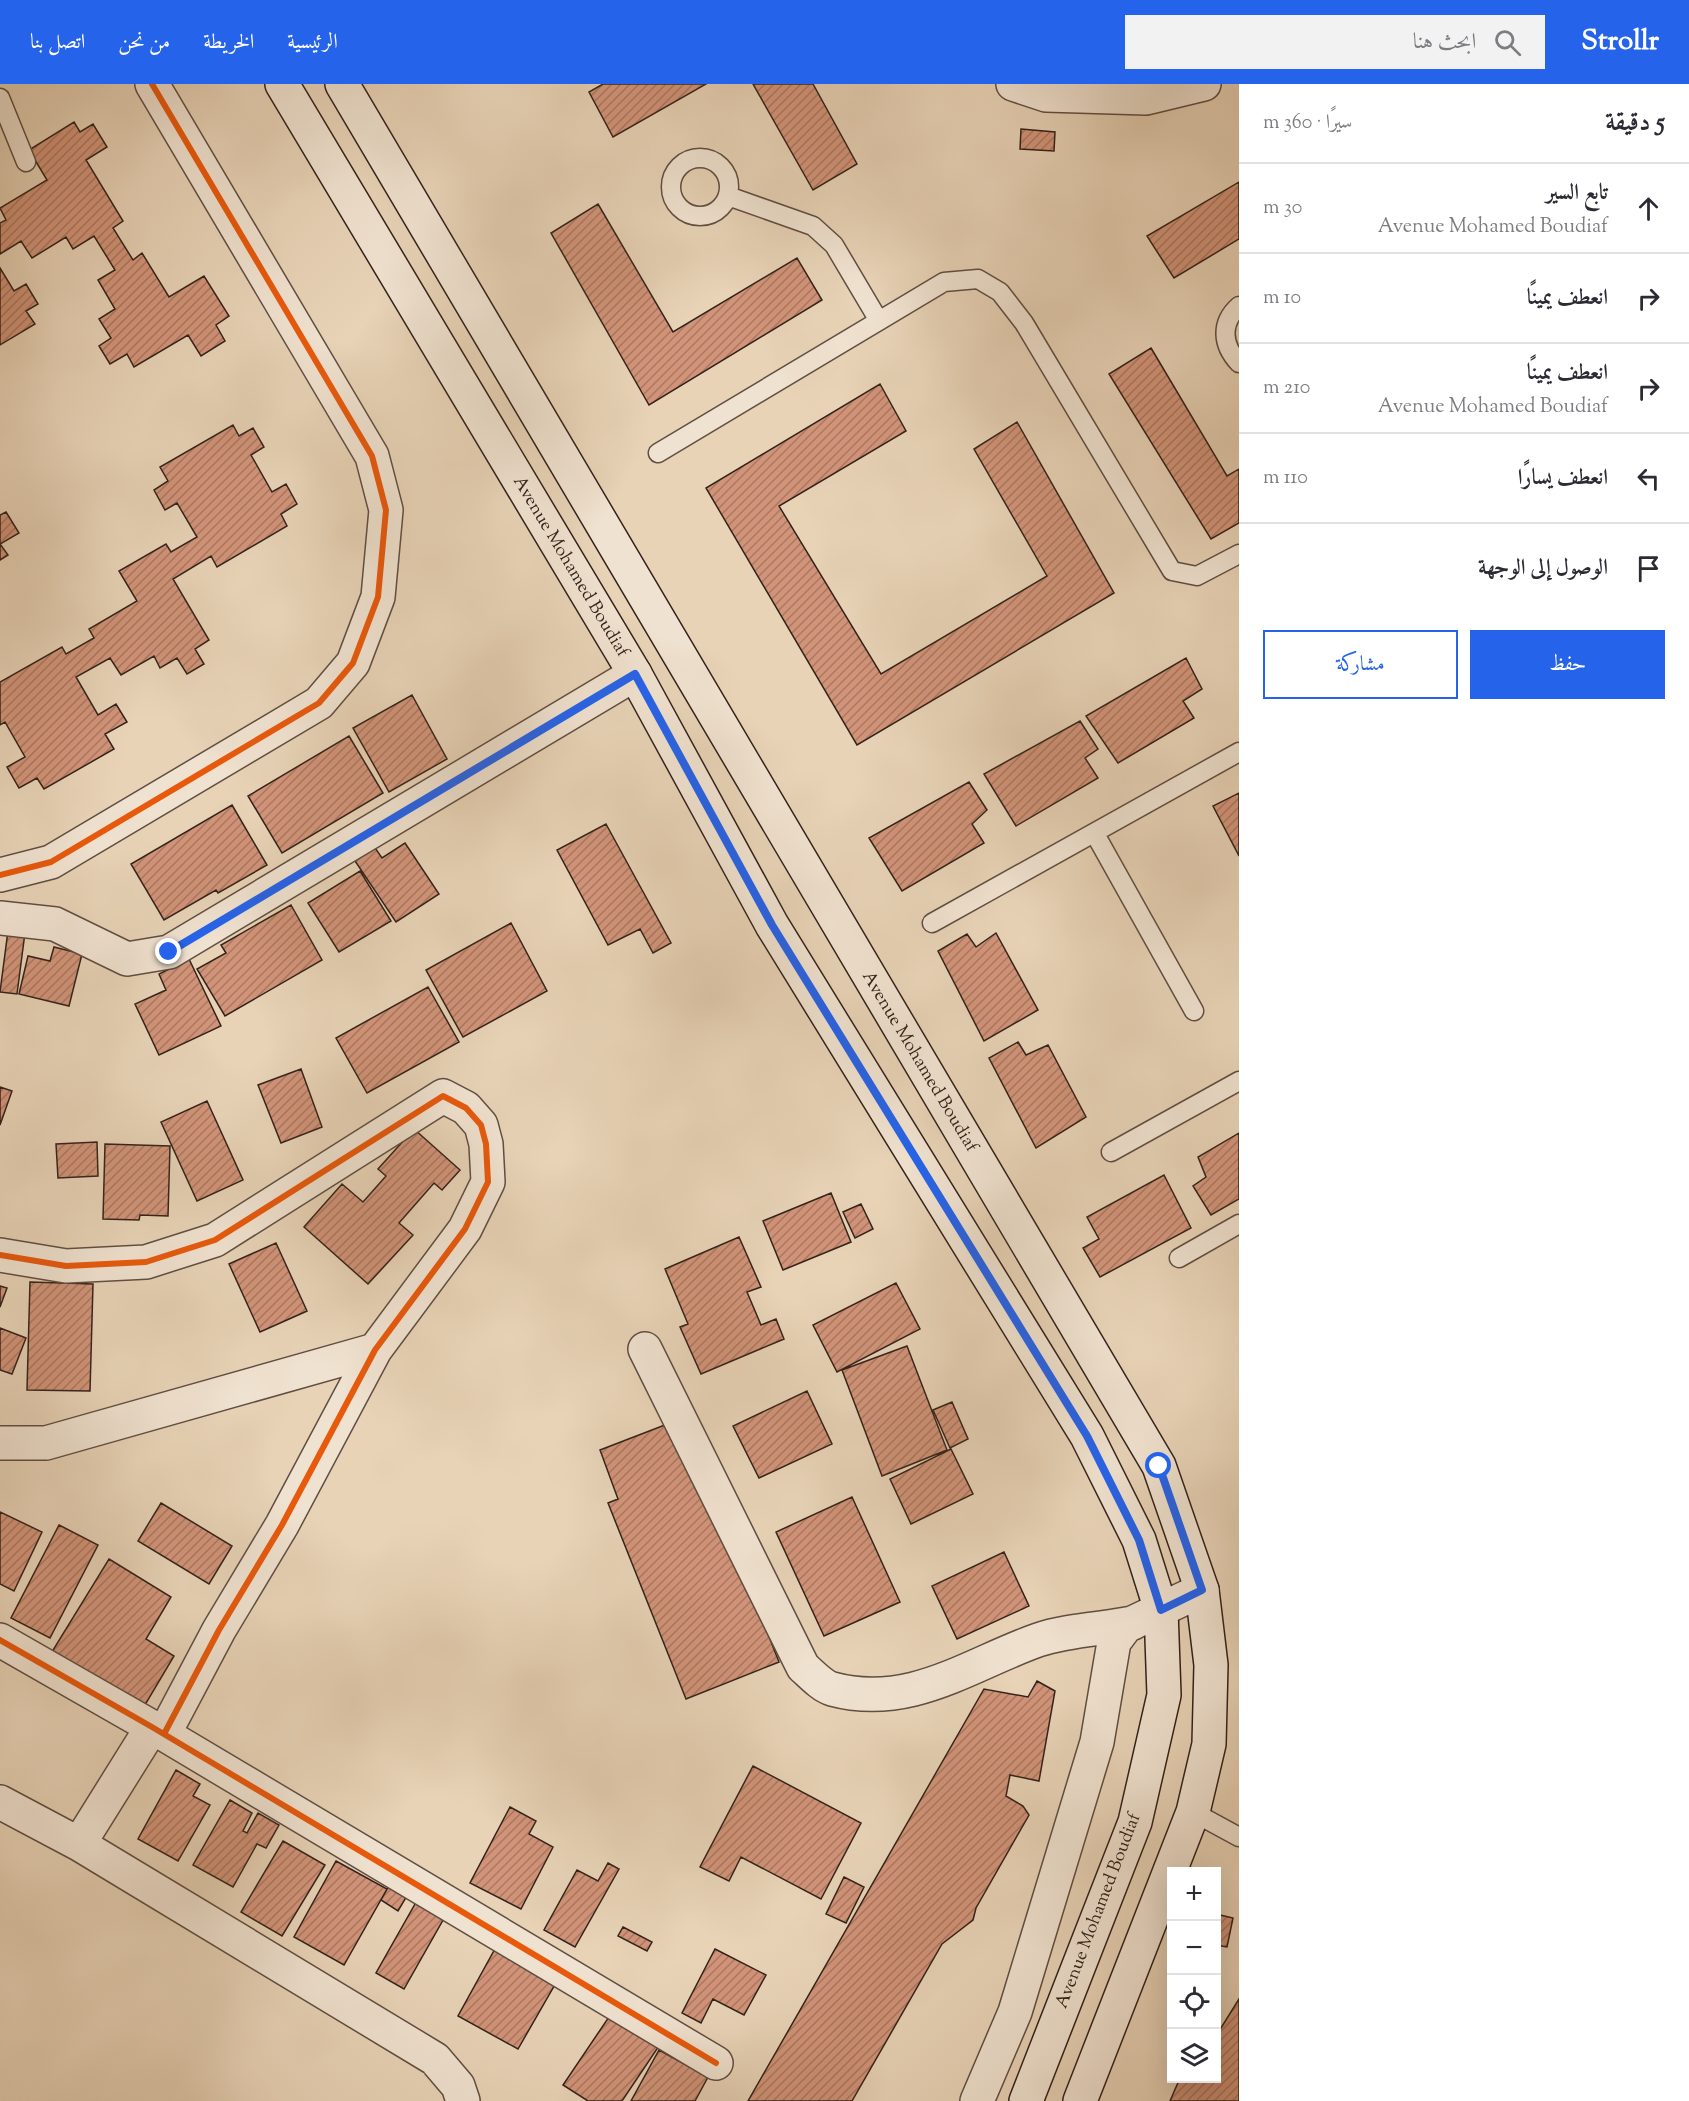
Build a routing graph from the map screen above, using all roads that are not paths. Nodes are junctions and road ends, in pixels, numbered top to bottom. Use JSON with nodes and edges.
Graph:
{"nodes":[{"id":1,"x":152,"y":84,"type":"edge"},
{"id":2,"x":282,"y":84,"type":"edge"},
{"id":3,"x":342,"y":84,"type":"edge"},
{"id":4,"x":1013,"y":84,"type":"edge"},
{"id":5,"x":1204,"y":84,"type":"edge"},
{"id":6,"x":0,"y":98,"type":"edge"},
{"id":7,"x":27,"y":162,"type":"dead end"},
{"id":8,"x":728,"y":196,"type":"dead end"},
{"id":9,"x":1239,"y":306,"type":"edge"},
{"id":10,"x":879,"y":321,"type":"junction"},
{"id":11,"x":1239,"y":363,"type":"edge"},
{"id":12,"x":658,"y":453,"type":"dead end"},
{"id":13,"x":1239,"y":554,"type":"edge"},
{"id":14,"x":635,"y":674,"type":"junction"},
{"id":15,"x":1239,"y":752,"type":"edge"},
{"id":16,"x":1095,"y":834,"type":"junction"},
{"id":17,"x":0,"y":875,"type":"edge"},
{"id":18,"x":0,"y":918,"type":"edge"},
{"id":19,"x":932,"y":923,"type":"dead end"},
{"id":20,"x":1194,"y":1011,"type":"dead end"},
{"id":21,"x":1239,"y":1081,"type":"edge"},
{"id":22,"x":1111,"y":1152,"type":"dead end"},
{"id":23,"x":1239,"y":1224,"type":"edge"},
{"id":24,"x":0,"y":1255,"type":"edge"},
{"id":25,"x":1179,"y":1258,"type":"dead end"},
{"id":26,"x":645,"y":1349,"type":"dead end"},
{"id":27,"x":375,"y":1350,"type":"junction"},
{"id":28,"x":0,"y":1443,"type":"edge"},
{"id":29,"x":1202,"y":1590,"type":"junction"},
{"id":30,"x":1147,"y":1616,"type":"junction"},
{"id":31,"x":0,"y":1640,"type":"edge"},
{"id":32,"x":158,"y":1730,"type":"junction"},
{"id":33,"x":0,"y":1802,"type":"edge"},
{"id":34,"x":1193,"y":1812,"type":"junction"},
{"id":35,"x":1239,"y":1838,"type":"edge"},
{"id":36,"x":79,"y":1844,"type":"junction"},
{"id":37,"x":716,"y":2063,"type":"dead end"},
{"id":38,"x":463,"y":2101,"type":"edge"},
{"id":39,"x":977,"y":2101,"type":"edge"},
{"id":40,"x":1026,"y":2101,"type":"edge"},
{"id":41,"x":1080,"y":2101,"type":"edge"}],
"edges":[{"from":1,"to":17,"type":"street"},
{"from":2,"to":14,"type":"street","name":"Avenue Mohamed Boudiaf"},
{"from":3,"to":29,"type":"street","name":"Avenue Mohamed Boudiaf"},
{"from":4,"to":5,"type":"street"},
{"from":6,"to":7,"type":"lane"},
{"from":8,"to":10,"type":"lane"},
{"from":9,"to":11,"type":"lane"},
{"from":10,"to":12,"type":"lane"},
{"from":10,"to":13,"type":"lane"},
{"from":14,"to":18,"type":"street"},
{"from":14,"to":30,"type":"street","name":"Avenue Mohamed Boudiaf"},
{"from":15,"to":16,"type":"lane"},
{"from":16,"to":19,"type":"lane"},
{"from":16,"to":20,"type":"lane"},
{"from":21,"to":22,"type":"lane"},
{"from":23,"to":25,"type":"lane"},
{"from":24,"to":27,"type":"street"},
{"from":26,"to":30,"type":"street"},
{"from":27,"to":28,"type":"street"},
{"from":27,"to":32,"type":"street"},
{"from":29,"to":30,"type":"street"},
{"from":29,"to":34,"type":"street","name":"Avenue Mohamed Boudiaf"},
{"from":30,"to":39,"type":"street"},
{"from":30,"to":40,"type":"street","name":"Avenue Mohamed Boudiaf"},
{"from":31,"to":32,"type":"street"},
{"from":32,"to":36,"type":"street"},
{"from":32,"to":37,"type":"street"},
{"from":33,"to":36,"type":"street"},
{"from":34,"to":35,"type":"lane"},
{"from":34,"to":41,"type":"street","name":"Avenue Mohamed Boudiaf"},
{"from":36,"to":38,"type":"street"}]}
